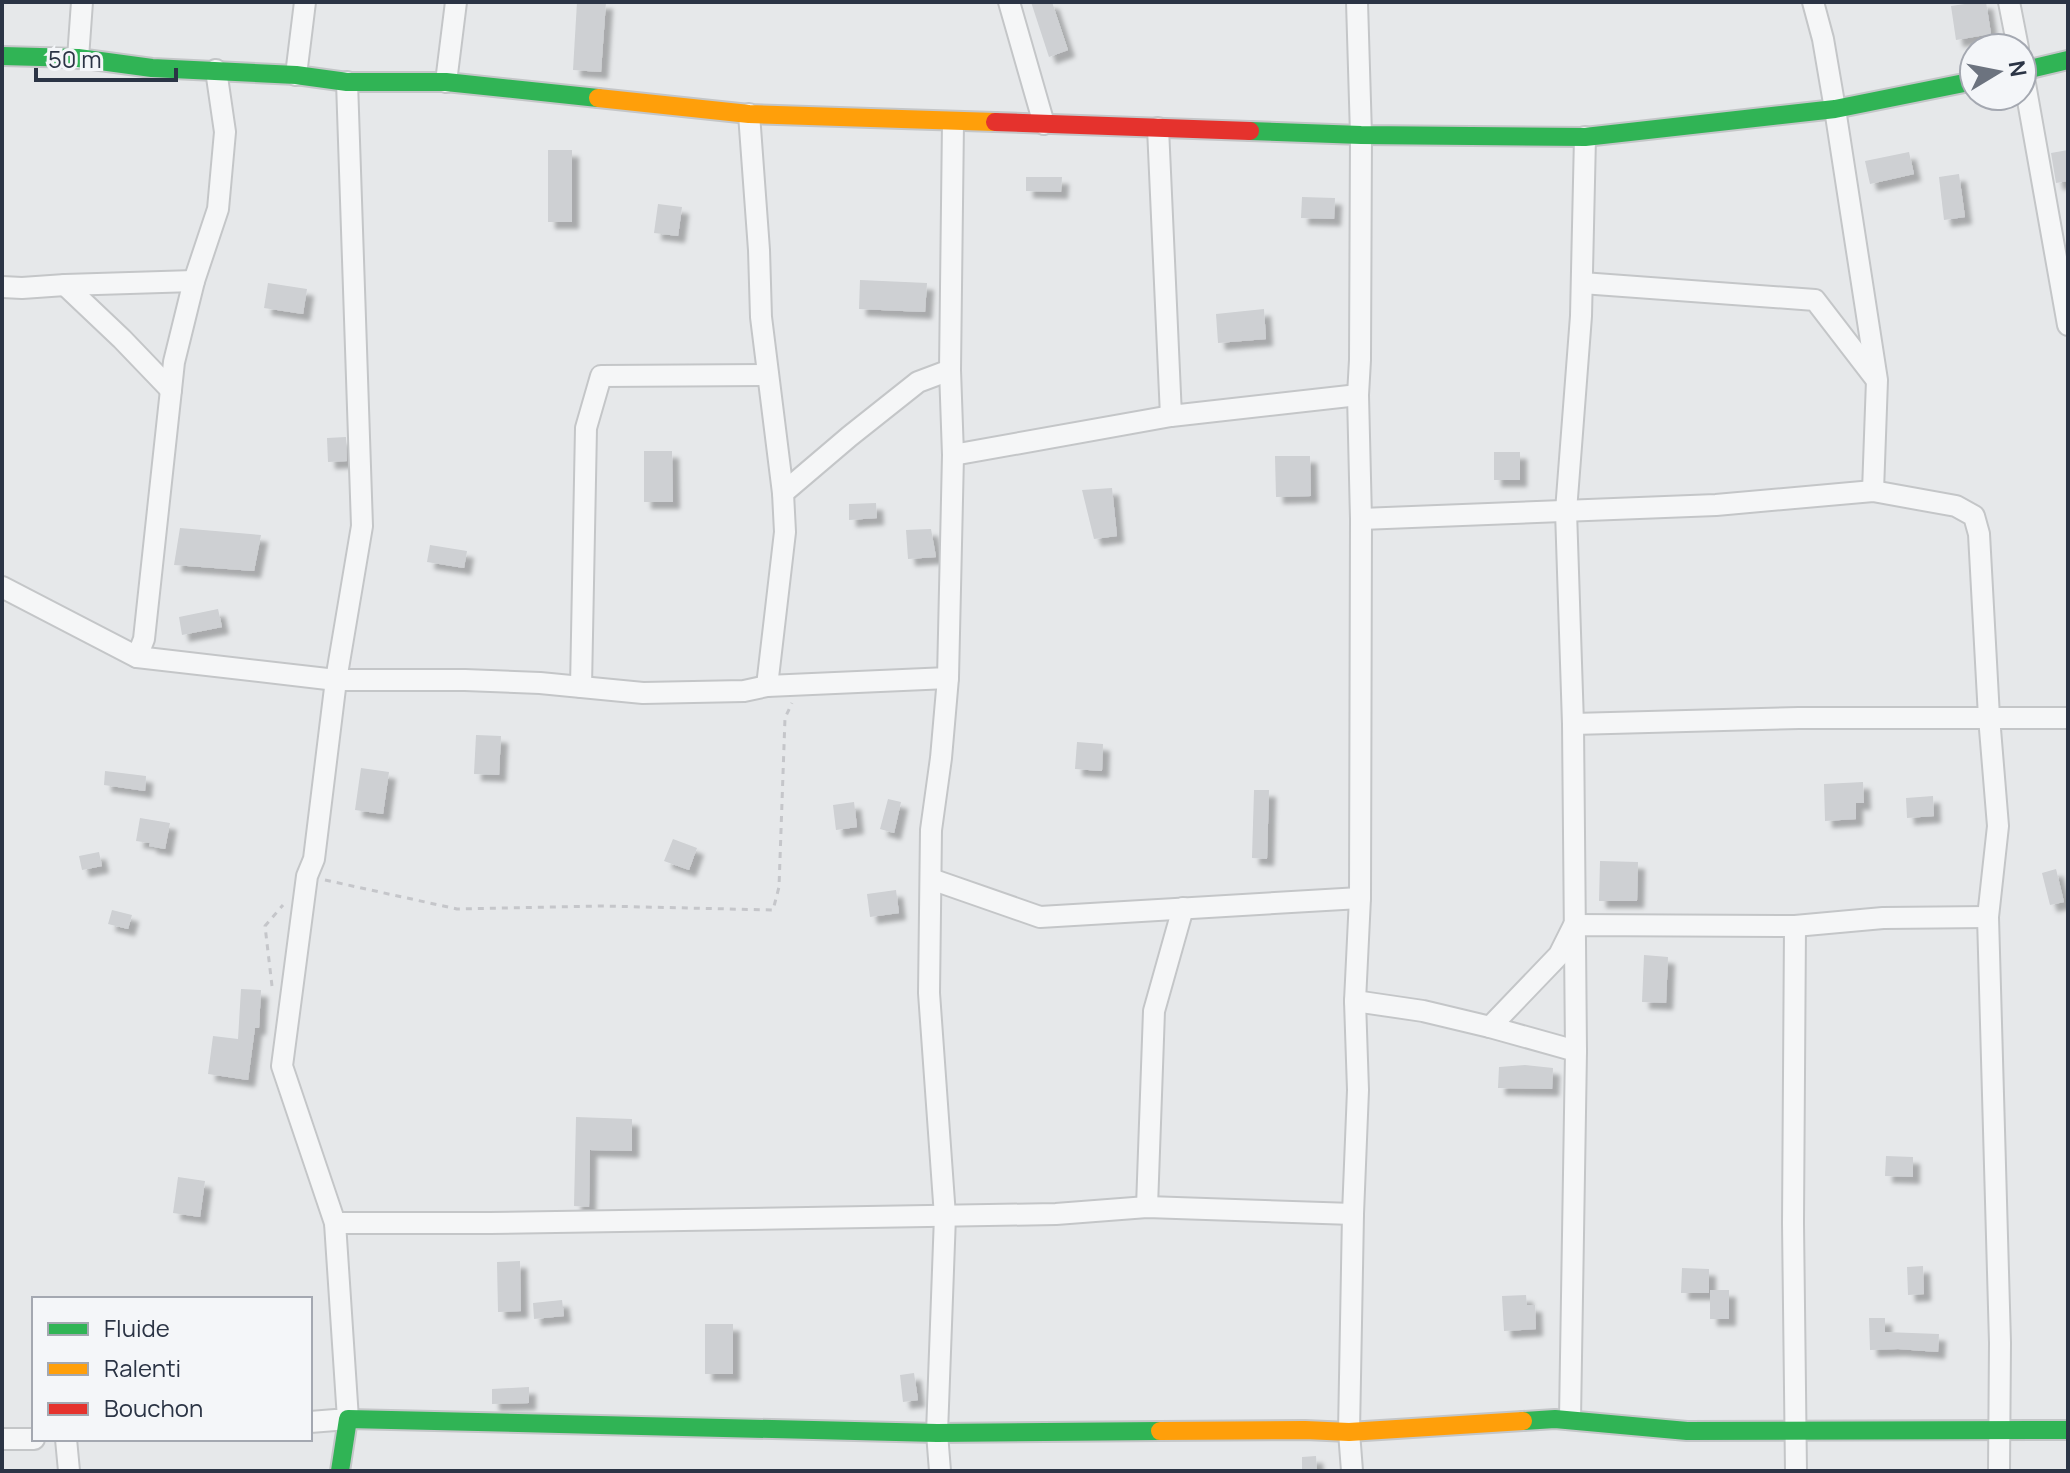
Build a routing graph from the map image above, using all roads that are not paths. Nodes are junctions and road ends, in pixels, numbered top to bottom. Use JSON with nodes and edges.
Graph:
{"nodes":[{"id":1,"x":82,"y":2,"type":"edge"},
{"id":2,"x":305,"y":2,"type":"edge"},
{"id":3,"x":456,"y":2,"type":"edge"},
{"id":4,"x":1009,"y":2,"type":"edge"},
{"id":5,"x":1357,"y":2,"type":"edge"},
{"id":6,"x":1813,"y":2,"type":"edge"},
{"id":7,"x":2009,"y":2,"type":"edge"},
{"id":8,"x":2015,"y":32,"type":"edge"},
{"id":9,"x":2,"y":56,"type":"edge"},
{"id":10,"x":78,"y":58,"type":"junction"},
{"id":11,"x":2068,"y":60,"type":"edge"},
{"id":12,"x":2038,"y":67,"type":"edge"},
{"id":13,"x":216,"y":70,"type":"junction"},
{"id":14,"x":296,"y":75,"type":"junction"},
{"id":15,"x":347,"y":82,"type":"junction"},
{"id":16,"x":446,"y":82,"type":"junction"},
{"id":17,"x":1958,"y":84,"type":"edge"},
{"id":18,"x":1835,"y":109,"type":"junction"},
{"id":19,"x":2030,"y":112,"type":"edge"},
{"id":20,"x":749,"y":114,"type":"junction"},
{"id":21,"x":953,"y":122,"type":"junction"},
{"id":22,"x":1044,"y":124,"type":"junction"},
{"id":23,"x":1158,"y":128,"type":"junction"},
{"id":24,"x":1361,"y":135,"type":"junction"},
{"id":25,"x":1585,"y":137,"type":"junction"},
{"id":26,"x":194,"y":281,"type":"junction"},
{"id":27,"x":1582,"y":283,"type":"junction"},
{"id":28,"x":65,"y":285,"type":"junction"},
{"id":29,"x":2,"y":287,"type":"edge"},
{"id":30,"x":2068,"y":325,"type":"edge"},
{"id":31,"x":950,"y":370,"type":"junction"},
{"id":32,"x":768,"y":375,"type":"junction"},
{"id":33,"x":1877,"y":380,"type":"junction"},
{"id":34,"x":171,"y":390,"type":"junction"},
{"id":35,"x":1358,"y":395,"type":"junction"},
{"id":36,"x":1171,"y":416,"type":"junction"},
{"id":37,"x":953,"y":455,"type":"junction"},
{"id":38,"x":1873,"y":491,"type":"junction"},
{"id":39,"x":783,"y":493,"type":"junction"},
{"id":40,"x":1566,"y":511,"type":"junction"},
{"id":41,"x":1361,"y":519,"type":"junction"},
{"id":42,"x":2,"y":587,"type":"edge"},
{"id":43,"x":137,"y":657,"type":"junction"},
{"id":44,"x":948,"y":678,"type":"junction"},
{"id":45,"x":336,"y":680,"type":"junction"},
{"id":46,"x":767,"y":686,"type":"junction"},
{"id":47,"x":581,"y":687,"type":"junction"},
{"id":48,"x":1989,"y":717,"type":"junction"},
{"id":49,"x":2068,"y":718,"type":"edge"},
{"id":50,"x":1573,"y":724,"type":"junction"},
{"id":51,"x":931,"y":879,"type":"junction"},
{"id":52,"x":1360,"y":898,"type":"junction"},
{"id":53,"x":1183,"y":908,"type":"junction"},
{"id":54,"x":1988,"y":917,"type":"junction"},
{"id":55,"x":1574,"y":925,"type":"junction"},
{"id":56,"x":1795,"y":926,"type":"junction"},
{"id":57,"x":1355,"y":1001,"type":"junction"},
{"id":58,"x":1490,"y":1027,"type":"junction"},
{"id":59,"x":1576,"y":1051,"type":"junction"},
{"id":60,"x":1147,"y":1207,"type":"junction"},
{"id":61,"x":1353,"y":1214,"type":"junction"},
{"id":62,"x":945,"y":1216,"type":"junction"},
{"id":63,"x":335,"y":1223,"type":"junction"},
{"id":64,"x":348,"y":1419,"type":"junction"},
{"id":65,"x":1570,"y":1419,"type":"junction"},
{"id":66,"x":312,"y":1422,"type":"edge"},
{"id":67,"x":1795,"y":1430,"type":"junction"},
{"id":68,"x":2068,"y":1430,"type":"edge"},
{"id":69,"x":1999,"y":1431,"type":"junction"},
{"id":70,"x":1349,"y":1432,"type":"junction"},
{"id":71,"x":937,"y":1433,"type":"junction"},
{"id":72,"x":2,"y":1439,"type":"edge"},
{"id":73,"x":32,"y":1439,"type":"edge"},
{"id":74,"x":66,"y":1441,"type":"edge"},
{"id":75,"x":69,"y":1471,"type":"edge"},
{"id":76,"x":340,"y":1471,"type":"edge"},
{"id":77,"x":940,"y":1471,"type":"edge"},
{"id":78,"x":1352,"y":1471,"type":"edge"},
{"id":79,"x":1796,"y":1471,"type":"edge"},
{"id":80,"x":1999,"y":1471,"type":"edge"}],
"edges":[{"from":1,"to":10,"type":"street"},
{"from":2,"to":14,"type":"street"},
{"from":3,"to":16,"type":"street"},
{"from":4,"to":22,"type":"street"},
{"from":5,"to":24,"type":"street"},
{"from":6,"to":18,"type":"street"},
{"from":7,"to":8,"type":"street"},
{"from":9,"to":10,"type":"street"},
{"from":10,"to":13,"type":"street"},
{"from":11,"to":12,"type":"street"},
{"from":13,"to":14,"type":"street"},
{"from":13,"to":26,"type":"street"},
{"from":14,"to":15,"type":"street"},
{"from":15,"to":16,"type":"street"},
{"from":15,"to":45,"type":"street"},
{"from":16,"to":20,"type":"street"},
{"from":17,"to":18,"type":"street"},
{"from":18,"to":25,"type":"street"},
{"from":18,"to":33,"type":"street"},
{"from":19,"to":30,"type":"street"},
{"from":20,"to":21,"type":"street"},
{"from":20,"to":32,"type":"street"},
{"from":21,"to":22,"type":"street"},
{"from":21,"to":31,"type":"street"},
{"from":22,"to":23,"type":"street"},
{"from":23,"to":24,"type":"street"},
{"from":23,"to":36,"type":"street"},
{"from":24,"to":25,"type":"street"},
{"from":24,"to":35,"type":"street"},
{"from":25,"to":27,"type":"street"},
{"from":26,"to":28,"type":"street"},
{"from":26,"to":34,"type":"street"},
{"from":27,"to":33,"type":"street"},
{"from":27,"to":40,"type":"street"},
{"from":28,"to":29,"type":"street"},
{"from":28,"to":34,"type":"street"},
{"from":31,"to":37,"type":"street"},
{"from":31,"to":39,"type":"street"},
{"from":32,"to":39,"type":"street"},
{"from":32,"to":47,"type":"street"},
{"from":33,"to":38,"type":"street"},
{"from":34,"to":43,"type":"street"},
{"from":35,"to":36,"type":"street"},
{"from":35,"to":41,"type":"street"},
{"from":36,"to":37,"type":"street"},
{"from":37,"to":44,"type":"street"},
{"from":38,"to":40,"type":"street"},
{"from":38,"to":48,"type":"street"},
{"from":39,"to":46,"type":"street"},
{"from":40,"to":41,"type":"street"},
{"from":40,"to":50,"type":"street"},
{"from":41,"to":52,"type":"street"},
{"from":42,"to":43,"type":"street"},
{"from":43,"to":45,"type":"street"},
{"from":44,"to":46,"type":"street"},
{"from":44,"to":51,"type":"street"},
{"from":45,"to":47,"type":"street"},
{"from":45,"to":63,"type":"street"},
{"from":46,"to":47,"type":"street"},
{"from":48,"to":49,"type":"street"},
{"from":48,"to":50,"type":"street"},
{"from":48,"to":54,"type":"street"},
{"from":50,"to":55,"type":"street"},
{"from":51,"to":53,"type":"street"},
{"from":51,"to":62,"type":"street"},
{"from":52,"to":53,"type":"street"},
{"from":52,"to":57,"type":"street"},
{"from":53,"to":60,"type":"street"},
{"from":54,"to":56,"type":"street"},
{"from":54,"to":69,"type":"street"},
{"from":55,"to":56,"type":"street"},
{"from":55,"to":58,"type":"street"},
{"from":55,"to":59,"type":"street"},
{"from":56,"to":67,"type":"street"},
{"from":57,"to":58,"type":"street"},
{"from":57,"to":61,"type":"street"},
{"from":58,"to":59,"type":"street"},
{"from":59,"to":65,"type":"street"},
{"from":60,"to":61,"type":"street"},
{"from":60,"to":62,"type":"street"},
{"from":61,"to":70,"type":"street"},
{"from":62,"to":63,"type":"street"},
{"from":62,"to":71,"type":"street"},
{"from":63,"to":64,"type":"street"},
{"from":64,"to":66,"type":"street"},
{"from":64,"to":71,"type":"street"},
{"from":64,"to":76,"type":"street"},
{"from":65,"to":67,"type":"street"},
{"from":65,"to":70,"type":"street"},
{"from":67,"to":69,"type":"street"},
{"from":67,"to":79,"type":"street"},
{"from":68,"to":69,"type":"street"},
{"from":69,"to":80,"type":"street"},
{"from":70,"to":71,"type":"street"},
{"from":70,"to":78,"type":"street"},
{"from":71,"to":77,"type":"street"},
{"from":72,"to":73,"type":"street"},
{"from":74,"to":75,"type":"street"}]}
